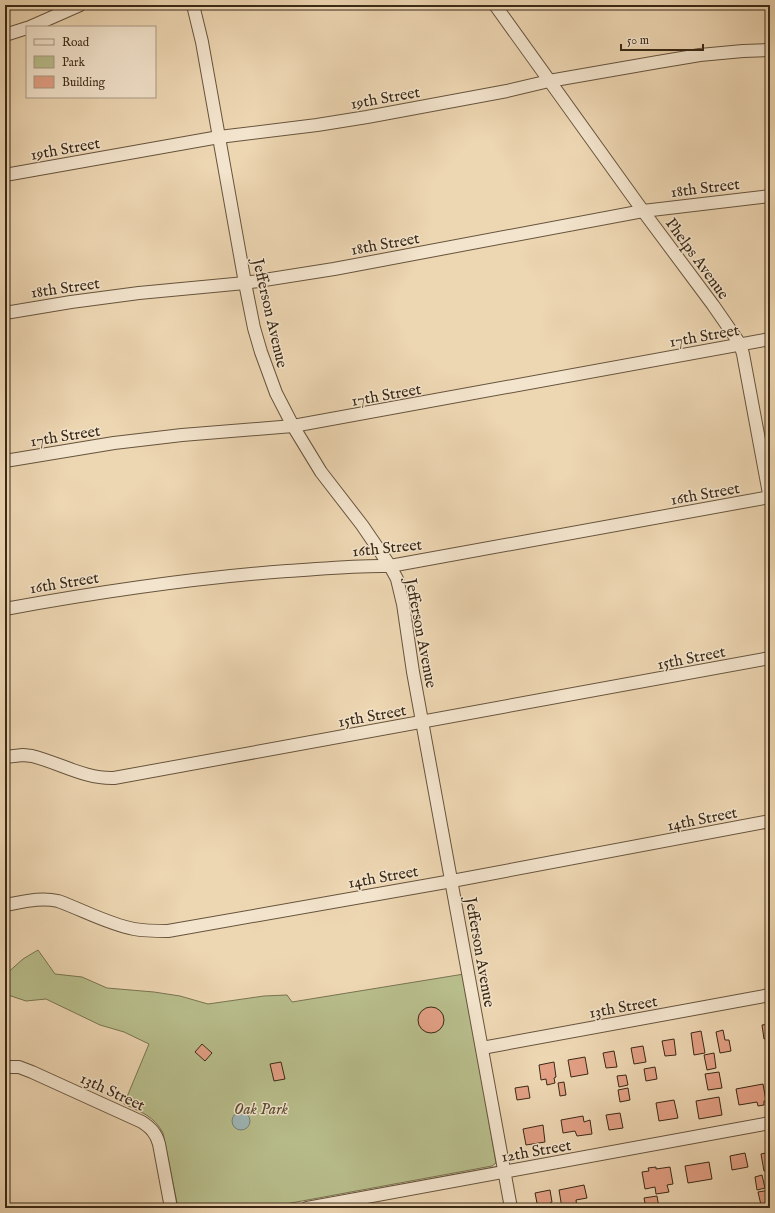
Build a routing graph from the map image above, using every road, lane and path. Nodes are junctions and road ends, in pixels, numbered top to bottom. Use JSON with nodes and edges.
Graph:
{"nodes":[{"id":1,"x":80,"y":5,"type":"edge"},
{"id":2,"x":193,"y":5,"type":"edge"},
{"id":3,"x":495,"y":5,"type":"edge"},
{"id":4,"x":32,"y":26,"type":"edge"},
{"id":5,"x":26,"y":28,"type":"edge"},
{"id":6,"x":5,"y":35,"type":"edge"},
{"id":7,"x":770,"y":50,"type":"edge"},
{"id":8,"x":549,"y":81,"type":"junction"},
{"id":9,"x":219,"y":137,"type":"junction"},
{"id":10,"x":5,"y":175,"type":"edge"},
{"id":11,"x":770,"y":196,"type":"edge"},
{"id":12,"x":644,"y":211,"type":"junction"},
{"id":13,"x":245,"y":283,"type":"junction"},
{"id":14,"x":5,"y":313,"type":"edge"},
{"id":15,"x":770,"y":339,"type":"edge"},
{"id":16,"x":740,"y":344,"type":"junction"},
{"id":17,"x":293,"y":426,"type":"junction"},
{"id":18,"x":5,"y":461,"type":"edge"},
{"id":19,"x":770,"y":498,"type":"edge"},
{"id":20,"x":390,"y":566,"type":"junction"},
{"id":21,"x":5,"y":609,"type":"edge"},
{"id":22,"x":770,"y":658,"type":"edge"},
{"id":23,"x":422,"y":722,"type":"junction"},
{"id":24,"x":5,"y":757,"type":"edge"},
{"id":25,"x":770,"y":821,"type":"edge"},
{"id":26,"x":452,"y":881,"type":"junction"},
{"id":27,"x":5,"y":905,"type":"edge"},
{"id":28,"x":770,"y":995,"type":"edge"},
{"id":29,"x":482,"y":1048,"type":"junction"},
{"id":30,"x":5,"y":1067,"type":"edge"},
{"id":31,"x":770,"y":1123,"type":"edge"},
{"id":32,"x":505,"y":1172,"type":"junction"},
{"id":33,"x":171,"y":1208,"type":"edge"},
{"id":34,"x":307,"y":1208,"type":"edge"},
{"id":35,"x":511,"y":1208,"type":"edge"}],
"edges":[{"from":1,"to":4,"type":"street"},
{"from":2,"to":9,"type":"street","name":"Jefferson Avenue"},
{"from":3,"to":8,"type":"street","name":"Phelps Avenue"},
{"from":5,"to":6,"type":"street"},
{"from":7,"to":8,"type":"street","name":"19th Street"},
{"from":8,"to":9,"type":"street","name":"19th Street"},
{"from":8,"to":12,"type":"street","name":"Phelps Avenue"},
{"from":9,"to":10,"type":"street","name":"19th Street"},
{"from":9,"to":13,"type":"street","name":"Jefferson Avenue"},
{"from":11,"to":12,"type":"street","name":"18th Street"},
{"from":12,"to":13,"type":"street","name":"18th Street"},
{"from":12,"to":16,"type":"street","name":"Phelps Avenue"},
{"from":13,"to":14,"type":"street","name":"18th Street"},
{"from":13,"to":17,"type":"street","name":"Jefferson Avenue"},
{"from":15,"to":16,"type":"street","name":"17th Street"},
{"from":16,"to":17,"type":"street","name":"17th Street"},
{"from":16,"to":19,"type":"street","name":"Phelps Avenue"},
{"from":17,"to":18,"type":"street","name":"17th Street"},
{"from":17,"to":20,"type":"street","name":"Jefferson Avenue"},
{"from":19,"to":20,"type":"street","name":"16th Street"},
{"from":20,"to":21,"type":"street","name":"16th Street"},
{"from":20,"to":23,"type":"street","name":"Jefferson Avenue"},
{"from":22,"to":23,"type":"street","name":"15th Street"},
{"from":23,"to":24,"type":"street","name":"15th Street"},
{"from":23,"to":26,"type":"street","name":"Jefferson Avenue"},
{"from":25,"to":26,"type":"street","name":"14th Street"},
{"from":26,"to":27,"type":"street","name":"14th Street"},
{"from":26,"to":29,"type":"street","name":"Jefferson Avenue"},
{"from":28,"to":29,"type":"street","name":"13th Street"},
{"from":29,"to":32,"type":"street","name":"Jefferson Avenue"},
{"from":30,"to":33,"type":"street","name":"13th Street"},
{"from":31,"to":32,"type":"street","name":"12th Street"},
{"from":32,"to":34,"type":"street","name":"12th Street"},
{"from":32,"to":35,"type":"street","name":"Jefferson Avenue"}]}
